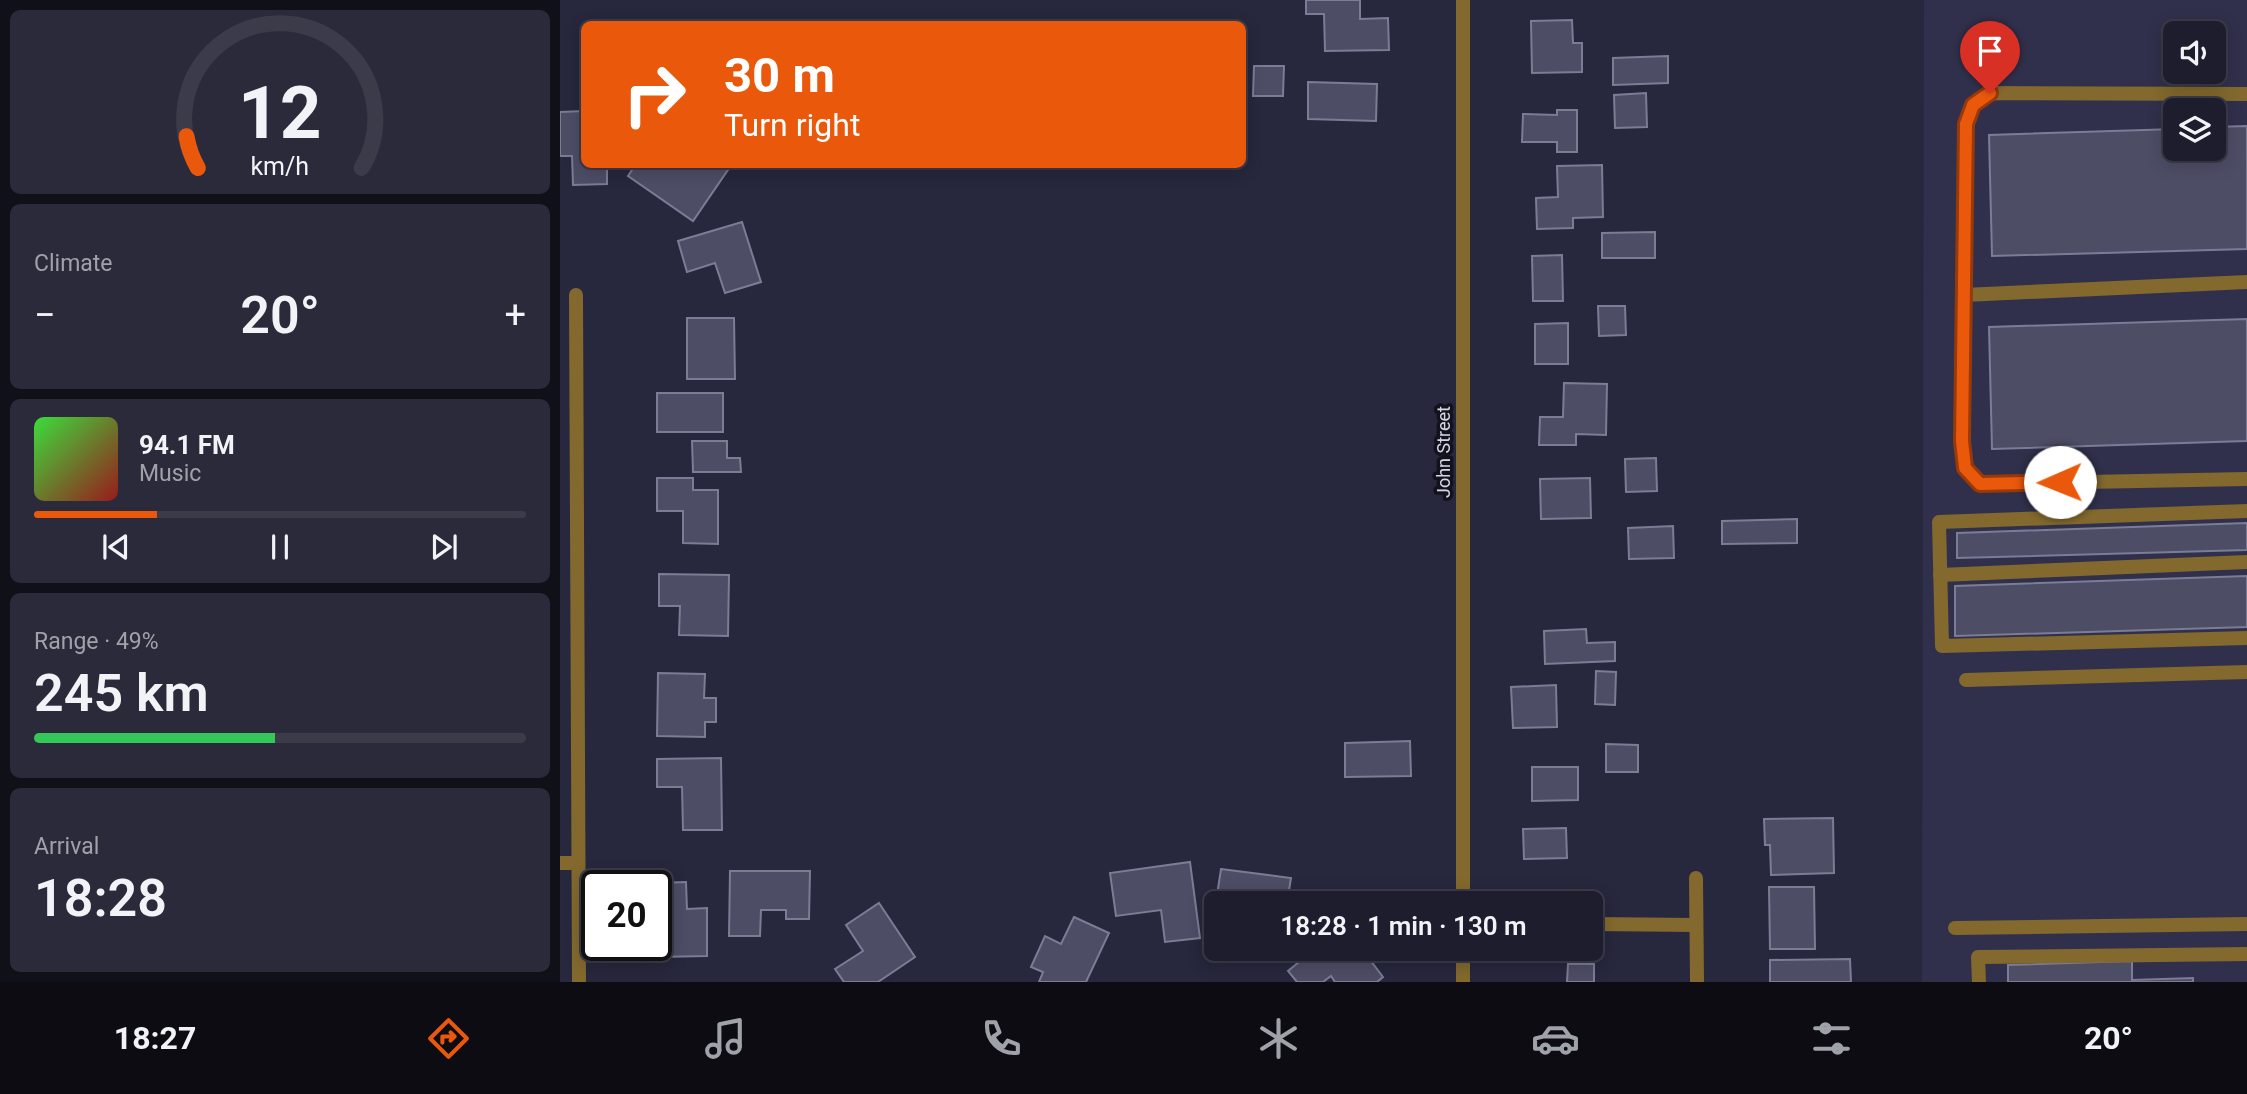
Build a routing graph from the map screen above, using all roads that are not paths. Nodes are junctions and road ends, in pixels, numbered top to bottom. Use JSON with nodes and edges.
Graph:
{"nodes":[{"id":1,"x":1463,"y":0,"type":"edge"},
{"id":2,"x":2247,"y":94,"type":"edge"},
{"id":3,"x":2247,"y":282,"type":"edge"},
{"id":4,"x":576,"y":295,"type":"dead end"},
{"id":5,"x":1964,"y":295,"type":"junction"},
{"id":6,"x":560,"y":450,"type":"edge"},
{"id":7,"x":576,"y":450,"type":"junction"},
{"id":8,"x":2247,"y":479,"type":"edge"},
{"id":9,"x":2247,"y":511,"type":"edge"},
{"id":10,"x":2247,"y":562,"type":"edge"},
{"id":11,"x":1940,"y":575,"type":"junction"},
{"id":12,"x":2247,"y":638,"type":"edge"},
{"id":13,"x":2247,"y":673,"type":"edge"},
{"id":14,"x":1966,"y":680,"type":"dead end"},
{"id":15,"x":560,"y":863,"type":"edge"},
{"id":16,"x":577,"y":863,"type":"junction"},
{"id":17,"x":1696,"y":878,"type":"dead end"},
{"id":18,"x":1463,"y":891,"type":"edge"},
{"id":19,"x":2247,"y":923,"type":"edge"},
{"id":20,"x":1603,"y":924,"type":"edge"},
{"id":21,"x":1696,"y":925,"type":"junction"},
{"id":22,"x":1955,"y":928,"type":"dead end"},
{"id":23,"x":2247,"y":954,"type":"edge"},
{"id":24,"x":1463,"y":961,"type":"edge"},
{"id":25,"x":1697,"y":981,"type":"edge"},
{"id":26,"x":579,"y":982,"type":"edge"},
{"id":27,"x":1462,"y":982,"type":"edge"},
{"id":28,"x":1979,"y":982,"type":"edge"}],
"edges":[{"from":1,"to":18,"type":"street","name":"John Street"},
{"from":2,"to":5,"type":"street"},
{"from":3,"to":5,"type":"street"},
{"from":4,"to":7,"type":"street"},
{"from":5,"to":8,"type":"street"},
{"from":6,"to":7,"type":"street"},
{"from":7,"to":16,"type":"street"},
{"from":9,"to":11,"type":"street"},
{"from":10,"to":11,"type":"street"},
{"from":11,"to":12,"type":"street"},
{"from":13,"to":14,"type":"street"},
{"from":15,"to":16,"type":"street"},
{"from":16,"to":26,"type":"street"},
{"from":17,"to":21,"type":"street"},
{"from":19,"to":22,"type":"street"},
{"from":20,"to":21,"type":"street"},
{"from":21,"to":25,"type":"street"},
{"from":23,"to":28,"type":"street"},
{"from":24,"to":27,"type":"street"}]}
